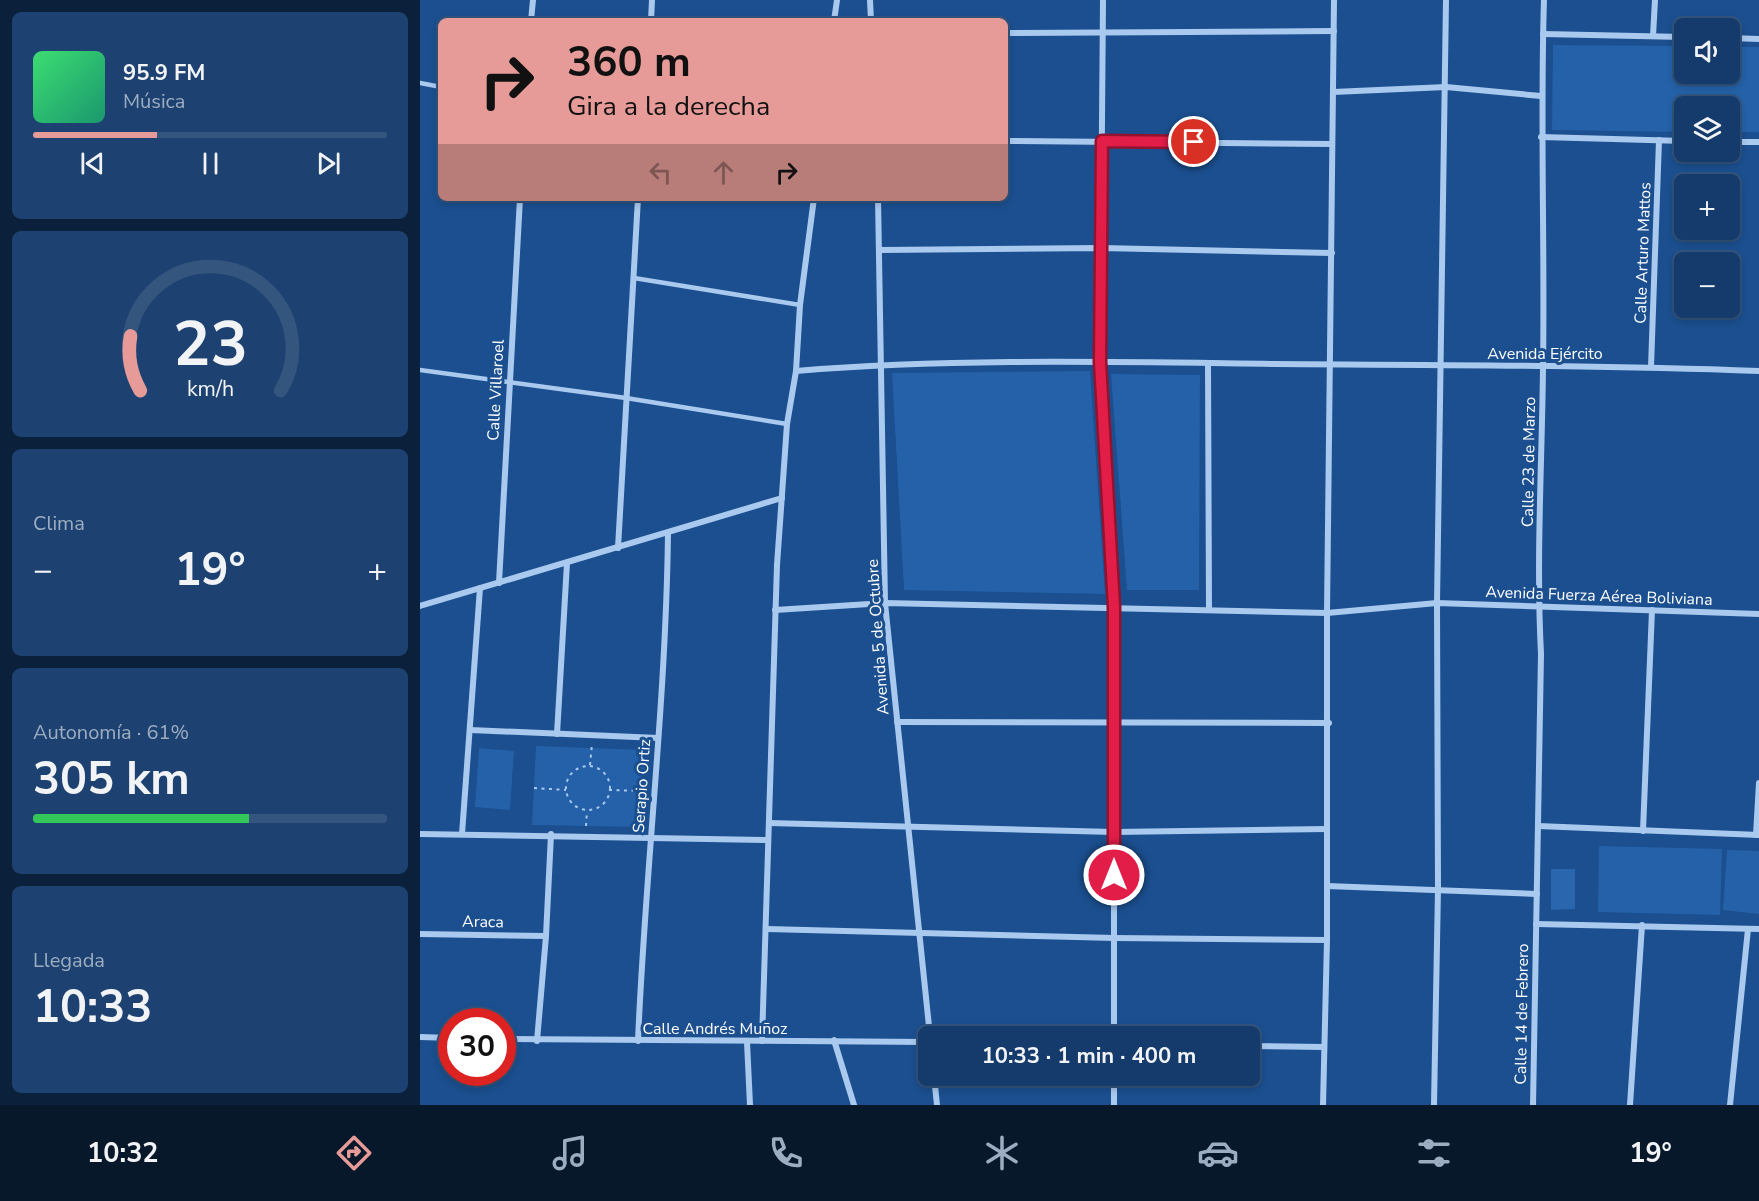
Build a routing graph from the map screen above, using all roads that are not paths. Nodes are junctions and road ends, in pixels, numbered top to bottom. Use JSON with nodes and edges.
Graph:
{"nodes":[{"id":1,"x":533,"y":0,"type":"edge"},
{"id":2,"x":652,"y":0,"type":"edge"},
{"id":3,"x":837,"y":0,"type":"edge"},
{"id":4,"x":870,"y":0,"type":"edge"},
{"id":5,"x":1103,"y":0,"type":"edge"},
{"id":6,"x":1334,"y":0,"type":"edge"},
{"id":7,"x":1446,"y":0,"type":"edge"},
{"id":8,"x":1544,"y":0,"type":"edge"},
{"id":9,"x":1655,"y":0,"type":"edge"},
{"id":10,"x":531,"y":18,"type":"edge"},
{"id":11,"x":651,"y":18,"type":"edge"},
{"id":12,"x":834,"y":18,"type":"edge"},
{"id":13,"x":871,"y":18,"type":"edge"},
{"id":14,"x":1334,"y":31,"type":"junction"},
{"id":15,"x":1008,"y":33,"type":"edge"},
{"id":16,"x":1102,"y":34,"type":"junction"},
{"id":17,"x":1543,"y":34,"type":"junction"},
{"id":18,"x":1653,"y":36,"type":"junction"},
{"id":19,"x":1674,"y":37,"type":"edge"},
{"id":20,"x":1740,"y":38,"type":"edge"},
{"id":21,"x":1759,"y":39,"type":"edge"},
{"id":22,"x":420,"y":83,"type":"edge"},
{"id":23,"x":438,"y":86,"type":"edge"},
{"id":24,"x":1446,"y":87,"type":"junction"},
{"id":25,"x":1333,"y":92,"type":"junction"},
{"id":26,"x":1541,"y":96,"type":"junction"},
{"id":27,"x":1541,"y":137,"type":"junction"},
{"id":28,"x":1659,"y":140,"type":"junction"},
{"id":29,"x":1008,"y":141,"type":"edge"},
{"id":30,"x":1102,"y":141,"type":"junction"},
{"id":31,"x":1674,"y":141,"type":"edge"},
{"id":32,"x":1740,"y":142,"type":"edge"},
{"id":33,"x":1759,"y":142,"type":"edge"},
{"id":34,"x":1332,"y":144,"type":"junction"},
{"id":35,"x":520,"y":201,"type":"edge"},
{"id":36,"x":638,"y":201,"type":"edge"},
{"id":37,"x":814,"y":201,"type":"edge"},
{"id":38,"x":878,"y":201,"type":"edge"},
{"id":39,"x":1101,"y":248,"type":"junction"},
{"id":40,"x":880,"y":250,"type":"junction"},
{"id":41,"x":1332,"y":253,"type":"junction"},
{"id":42,"x":634,"y":279,"type":"junction"},
{"id":43,"x":800,"y":305,"type":"junction"},
{"id":44,"x":1100,"y":362,"type":"junction"},
{"id":45,"x":1208,"y":363,"type":"junction"},
{"id":46,"x":879,"y":364,"type":"junction"},
{"id":47,"x":1330,"y":364,"type":"junction"},
{"id":48,"x":1441,"y":366,"type":"junction"},
{"id":49,"x":1544,"y":366,"type":"junction"},
{"id":50,"x":1652,"y":367,"type":"junction"},
{"id":51,"x":420,"y":370,"type":"edge"},
{"id":52,"x":796,"y":370,"type":"junction"},
{"id":53,"x":1759,"y":371,"type":"edge"},
{"id":54,"x":509,"y":382,"type":"junction"},
{"id":55,"x":626,"y":398,"type":"junction"},
{"id":56,"x":787,"y":424,"type":"junction"},
{"id":57,"x":782,"y":498,"type":"junction"},
{"id":58,"x":668,"y":533,"type":"junction"},
{"id":59,"x":618,"y":548,"type":"junction"},
{"id":60,"x":567,"y":563,"type":"junction"},
{"id":61,"x":499,"y":583,"type":"junction"},
{"id":62,"x":480,"y":588,"type":"junction"},
{"id":63,"x":885,"y":603,"type":"junction"},
{"id":64,"x":1437,"y":603,"type":"junction"},
{"id":65,"x":420,"y":606,"type":"edge"},
{"id":66,"x":1539,"y":606,"type":"junction"},
{"id":67,"x":1114,"y":607,"type":"junction"},
{"id":68,"x":1209,"y":609,"type":"junction"},
{"id":69,"x":775,"y":610,"type":"junction"},
{"id":70,"x":1652,"y":610,"type":"junction"},
{"id":71,"x":1327,"y":613,"type":"junction"},
{"id":72,"x":1759,"y":614,"type":"edge"},
{"id":73,"x":897,"y":722,"type":"junction"},
{"id":74,"x":1114,"y":722,"type":"junction"},
{"id":75,"x":1329,"y":723,"type":"junction"},
{"id":76,"x":470,"y":730,"type":"junction"},
{"id":77,"x":557,"y":734,"type":"junction"},
{"id":78,"x":658,"y":738,"type":"junction"},
{"id":79,"x":1759,"y":783,"type":"edge"},
{"id":80,"x":769,"y":824,"type":"junction"},
{"id":81,"x":908,"y":825,"type":"junction"},
{"id":82,"x":1538,"y":826,"type":"junction"},
{"id":83,"x":1327,"y":829,"type":"junction"},
{"id":84,"x":1643,"y":831,"type":"junction"},
{"id":85,"x":1114,"y":832,"type":"junction"},
{"id":86,"x":420,"y":834,"type":"edge"},
{"id":87,"x":462,"y":834,"type":"junction"},
{"id":88,"x":551,"y":834,"type":"junction"},
{"id":89,"x":1757,"y":835,"type":"edge"},
{"id":90,"x":650,"y":837,"type":"junction"},
{"id":91,"x":768,"y":840,"type":"junction"},
{"id":92,"x":1327,"y":886,"type":"junction"},
{"id":93,"x":1438,"y":889,"type":"junction"},
{"id":94,"x":1537,"y":894,"type":"junction"},
{"id":95,"x":1536,"y":924,"type":"junction"},
{"id":96,"x":1642,"y":925,"type":"junction"},
{"id":97,"x":767,"y":929,"type":"junction"},
{"id":98,"x":1748,"y":929,"type":"junction"},
{"id":99,"x":1759,"y":929,"type":"edge"},
{"id":100,"x":919,"y":932,"type":"junction"},
{"id":101,"x":420,"y":933,"type":"edge"},
{"id":102,"x":546,"y":936,"type":"junction"},
{"id":103,"x":1114,"y":938,"type":"junction"},
{"id":104,"x":1327,"y":940,"type":"junction"},
{"id":105,"x":929,"y":1026,"type":"edge"},
{"id":106,"x":1114,"y":1026,"type":"edge"},
{"id":107,"x":420,"y":1037,"type":"edge"},
{"id":108,"x":438,"y":1038,"type":"edge"},
{"id":109,"x":516,"y":1040,"type":"edge"},
{"id":110,"x":537,"y":1041,"type":"junction"},
{"id":111,"x":638,"y":1041,"type":"junction"},
{"id":112,"x":762,"y":1041,"type":"junction"},
{"id":113,"x":834,"y":1041,"type":"junction"},
{"id":114,"x":747,"y":1042,"type":"junction"},
{"id":115,"x":918,"y":1042,"type":"edge"},
{"id":116,"x":1260,"y":1046,"type":"edge"},
{"id":117,"x":1324,"y":1047,"type":"junction"},
{"id":118,"x":935,"y":1086,"type":"edge"},
{"id":119,"x":1114,"y":1086,"type":"edge"},
{"id":120,"x":750,"y":1105,"type":"edge"},
{"id":121,"x":854,"y":1105,"type":"edge"},
{"id":122,"x":937,"y":1105,"type":"edge"},
{"id":123,"x":1114,"y":1105,"type":"edge"},
{"id":124,"x":1323,"y":1105,"type":"edge"},
{"id":125,"x":1434,"y":1105,"type":"edge"},
{"id":126,"x":1533,"y":1105,"type":"edge"},
{"id":127,"x":1630,"y":1105,"type":"edge"},
{"id":128,"x":1730,"y":1105,"type":"edge"}],
"edges":[{"from":1,"to":10,"type":"street"},
{"from":2,"to":11,"type":"street"},
{"from":3,"to":12,"type":"street"},
{"from":4,"to":13,"type":"street"},
{"from":5,"to":16,"type":"street"},
{"from":6,"to":14,"type":"street"},
{"from":7,"to":24,"type":"street"},
{"from":8,"to":17,"type":"street","name":"Calle 23 de Marzo"},
{"from":9,"to":18,"type":"street"},
{"from":14,"to":16,"type":"street"},
{"from":14,"to":25,"type":"street"},
{"from":15,"to":16,"type":"street"},
{"from":16,"to":30,"type":"street"},
{"from":17,"to":18,"type":"street"},
{"from":17,"to":26,"type":"street","name":"Calle 23 de Marzo"},
{"from":18,"to":19,"type":"street"},
{"from":20,"to":21,"type":"street"},
{"from":22,"to":23,"type":"lane"},
{"from":24,"to":25,"type":"street"},
{"from":24,"to":26,"type":"street"},
{"from":24,"to":48,"type":"street"},
{"from":25,"to":34,"type":"street"},
{"from":26,"to":27,"type":"street","name":"Calle 23 de Marzo"},
{"from":27,"to":28,"type":"street"},
{"from":27,"to":49,"type":"street","name":"Calle 23 de Marzo"},
{"from":28,"to":31,"type":"street"},
{"from":28,"to":50,"type":"street","name":"Calle Arturo Mattos"},
{"from":29,"to":30,"type":"street"},
{"from":30,"to":34,"type":"street"},
{"from":30,"to":39,"type":"street"},
{"from":32,"to":33,"type":"street"},
{"from":34,"to":41,"type":"street"},
{"from":35,"to":54,"type":"street","name":"Calle Villaroel"},
{"from":36,"to":42,"type":"street"},
{"from":37,"to":43,"type":"street"},
{"from":38,"to":40,"type":"street","name":"Avenida 5 de Octubre"},
{"from":39,"to":40,"type":"street"},
{"from":39,"to":41,"type":"street"},
{"from":39,"to":44,"type":"street"},
{"from":40,"to":46,"type":"street","name":"Avenida 5 de Octubre"},
{"from":41,"to":47,"type":"street"},
{"from":42,"to":43,"type":"lane"},
{"from":42,"to":55,"type":"street"},
{"from":43,"to":52,"type":"street"},
{"from":44,"to":45,"type":"street","name":"Avenida Ejército"},
{"from":44,"to":46,"type":"street","name":"Avenida Ejército"},
{"from":44,"to":67,"type":"street"},
{"from":45,"to":47,"type":"street","name":"Avenida Ejército"},
{"from":45,"to":68,"type":"street"},
{"from":46,"to":52,"type":"street","name":"Avenida Ejército"},
{"from":46,"to":63,"type":"street","name":"Avenida 5 de Octubre"},
{"from":47,"to":48,"type":"street","name":"Avenida Ejército"},
{"from":47,"to":71,"type":"street"},
{"from":48,"to":49,"type":"street","name":"Avenida Ejército"},
{"from":48,"to":64,"type":"street"},
{"from":49,"to":50,"type":"street","name":"Avenida Ejército"},
{"from":49,"to":66,"type":"street","name":"Calle 23 de Marzo"},
{"from":50,"to":53,"type":"street","name":"Avenida Ejército"},
{"from":51,"to":54,"type":"lane"},
{"from":52,"to":56,"type":"street"},
{"from":54,"to":55,"type":"lane"},
{"from":54,"to":61,"type":"street","name":"Calle Villaroel"},
{"from":55,"to":56,"type":"lane"},
{"from":55,"to":59,"type":"street"},
{"from":56,"to":57,"type":"street"},
{"from":57,"to":58,"type":"street"},
{"from":57,"to":69,"type":"street"},
{"from":58,"to":59,"type":"street"},
{"from":58,"to":78,"type":"street","name":"Serapio Ortiz"},
{"from":59,"to":60,"type":"street"},
{"from":60,"to":61,"type":"street"},
{"from":60,"to":77,"type":"street"},
{"from":61,"to":62,"type":"street"},
{"from":62,"to":65,"type":"street"},
{"from":62,"to":76,"type":"street"},
{"from":63,"to":67,"type":"street","name":"Avenida Fuerza Aérea Boliviana"},
{"from":63,"to":69,"type":"street","name":"Avenida Fuerza Aérea Boliviana"},
{"from":63,"to":73,"type":"street","name":"Avenida 5 de Octubre"},
{"from":64,"to":66,"type":"street","name":"Avenida Fuerza Aérea Boliviana"},
{"from":64,"to":71,"type":"street","name":"Avenida Fuerza Aérea Boliviana"},
{"from":64,"to":93,"type":"street"},
{"from":66,"to":70,"type":"street","name":"Avenida Fuerza Aérea Boliviana"},
{"from":66,"to":82,"type":"street","name":"Calle 23 de Marzo"},
{"from":67,"to":68,"type":"street","name":"Avenida Fuerza Aérea Boliviana"},
{"from":67,"to":74,"type":"street"},
{"from":68,"to":71,"type":"street","name":"Avenida Fuerza Aérea Boliviana"},
{"from":69,"to":80,"type":"street"},
{"from":70,"to":72,"type":"street","name":"Avenida Fuerza Aérea Boliviana"},
{"from":70,"to":84,"type":"street"},
{"from":71,"to":75,"type":"street"},
{"from":73,"to":74,"type":"street"},
{"from":73,"to":81,"type":"street","name":"Avenida 5 de Octubre"},
{"from":74,"to":75,"type":"street"},
{"from":74,"to":85,"type":"street"},
{"from":75,"to":83,"type":"street"},
{"from":76,"to":77,"type":"street"},
{"from":76,"to":87,"type":"street"},
{"from":77,"to":78,"type":"street"},
{"from":78,"to":90,"type":"street","name":"Serapio Ortiz"},
{"from":79,"to":89,"type":"street"},
{"from":80,"to":81,"type":"street"},
{"from":80,"to":91,"type":"street"},
{"from":81,"to":85,"type":"street"},
{"from":81,"to":100,"type":"street","name":"Avenida 5 de Octubre"},
{"from":82,"to":84,"type":"street"},
{"from":82,"to":94,"type":"street","name":"Calle 23 de Marzo"},
{"from":83,"to":85,"type":"street"},
{"from":83,"to":92,"type":"street"},
{"from":84,"to":89,"type":"street"},
{"from":85,"to":103,"type":"street"},
{"from":86,"to":87,"type":"street"},
{"from":87,"to":88,"type":"street"},
{"from":88,"to":90,"type":"street"},
{"from":88,"to":102,"type":"street"},
{"from":90,"to":91,"type":"street"},
{"from":90,"to":111,"type":"street","name":"Serapio Ortiz"},
{"from":91,"to":97,"type":"street"},
{"from":92,"to":93,"type":"street"},
{"from":92,"to":104,"type":"street"},
{"from":93,"to":94,"type":"street"},
{"from":93,"to":125,"type":"street"},
{"from":94,"to":95,"type":"street","name":"Calle 23 de Marzo"},
{"from":95,"to":96,"type":"street"},
{"from":95,"to":126,"type":"street","name":"Calle 14 de Febrero"},
{"from":96,"to":98,"type":"street"},
{"from":96,"to":127,"type":"street"},
{"from":97,"to":100,"type":"street"},
{"from":97,"to":112,"type":"street"},
{"from":98,"to":99,"type":"street"},
{"from":98,"to":128,"type":"street"},
{"from":100,"to":103,"type":"street"},
{"from":100,"to":105,"type":"street","name":"Avenida 5 de Octubre"},
{"from":101,"to":102,"type":"street","name":"Araca"},
{"from":102,"to":110,"type":"street"},
{"from":103,"to":104,"type":"street"},
{"from":103,"to":106,"type":"street"},
{"from":104,"to":117,"type":"street"},
{"from":107,"to":108,"type":"street"},
{"from":109,"to":110,"type":"street","name":"Calle Andrés Muñoz"},
{"from":110,"to":111,"type":"street","name":"Calle Andrés Muñoz"},
{"from":111,"to":114,"type":"street","name":"Calle Andrés Muñoz"},
{"from":112,"to":113,"type":"street","name":"Calle Andrés Muñoz"},
{"from":112,"to":114,"type":"street","name":"Calle Andrés Muñoz"},
{"from":113,"to":115,"type":"street","name":"Calle Andrés Muñoz"},
{"from":113,"to":121,"type":"street"},
{"from":114,"to":120,"type":"street"},
{"from":116,"to":117,"type":"street"},
{"from":117,"to":124,"type":"street"},
{"from":118,"to":122,"type":"street"},
{"from":119,"to":123,"type":"street"}]}
